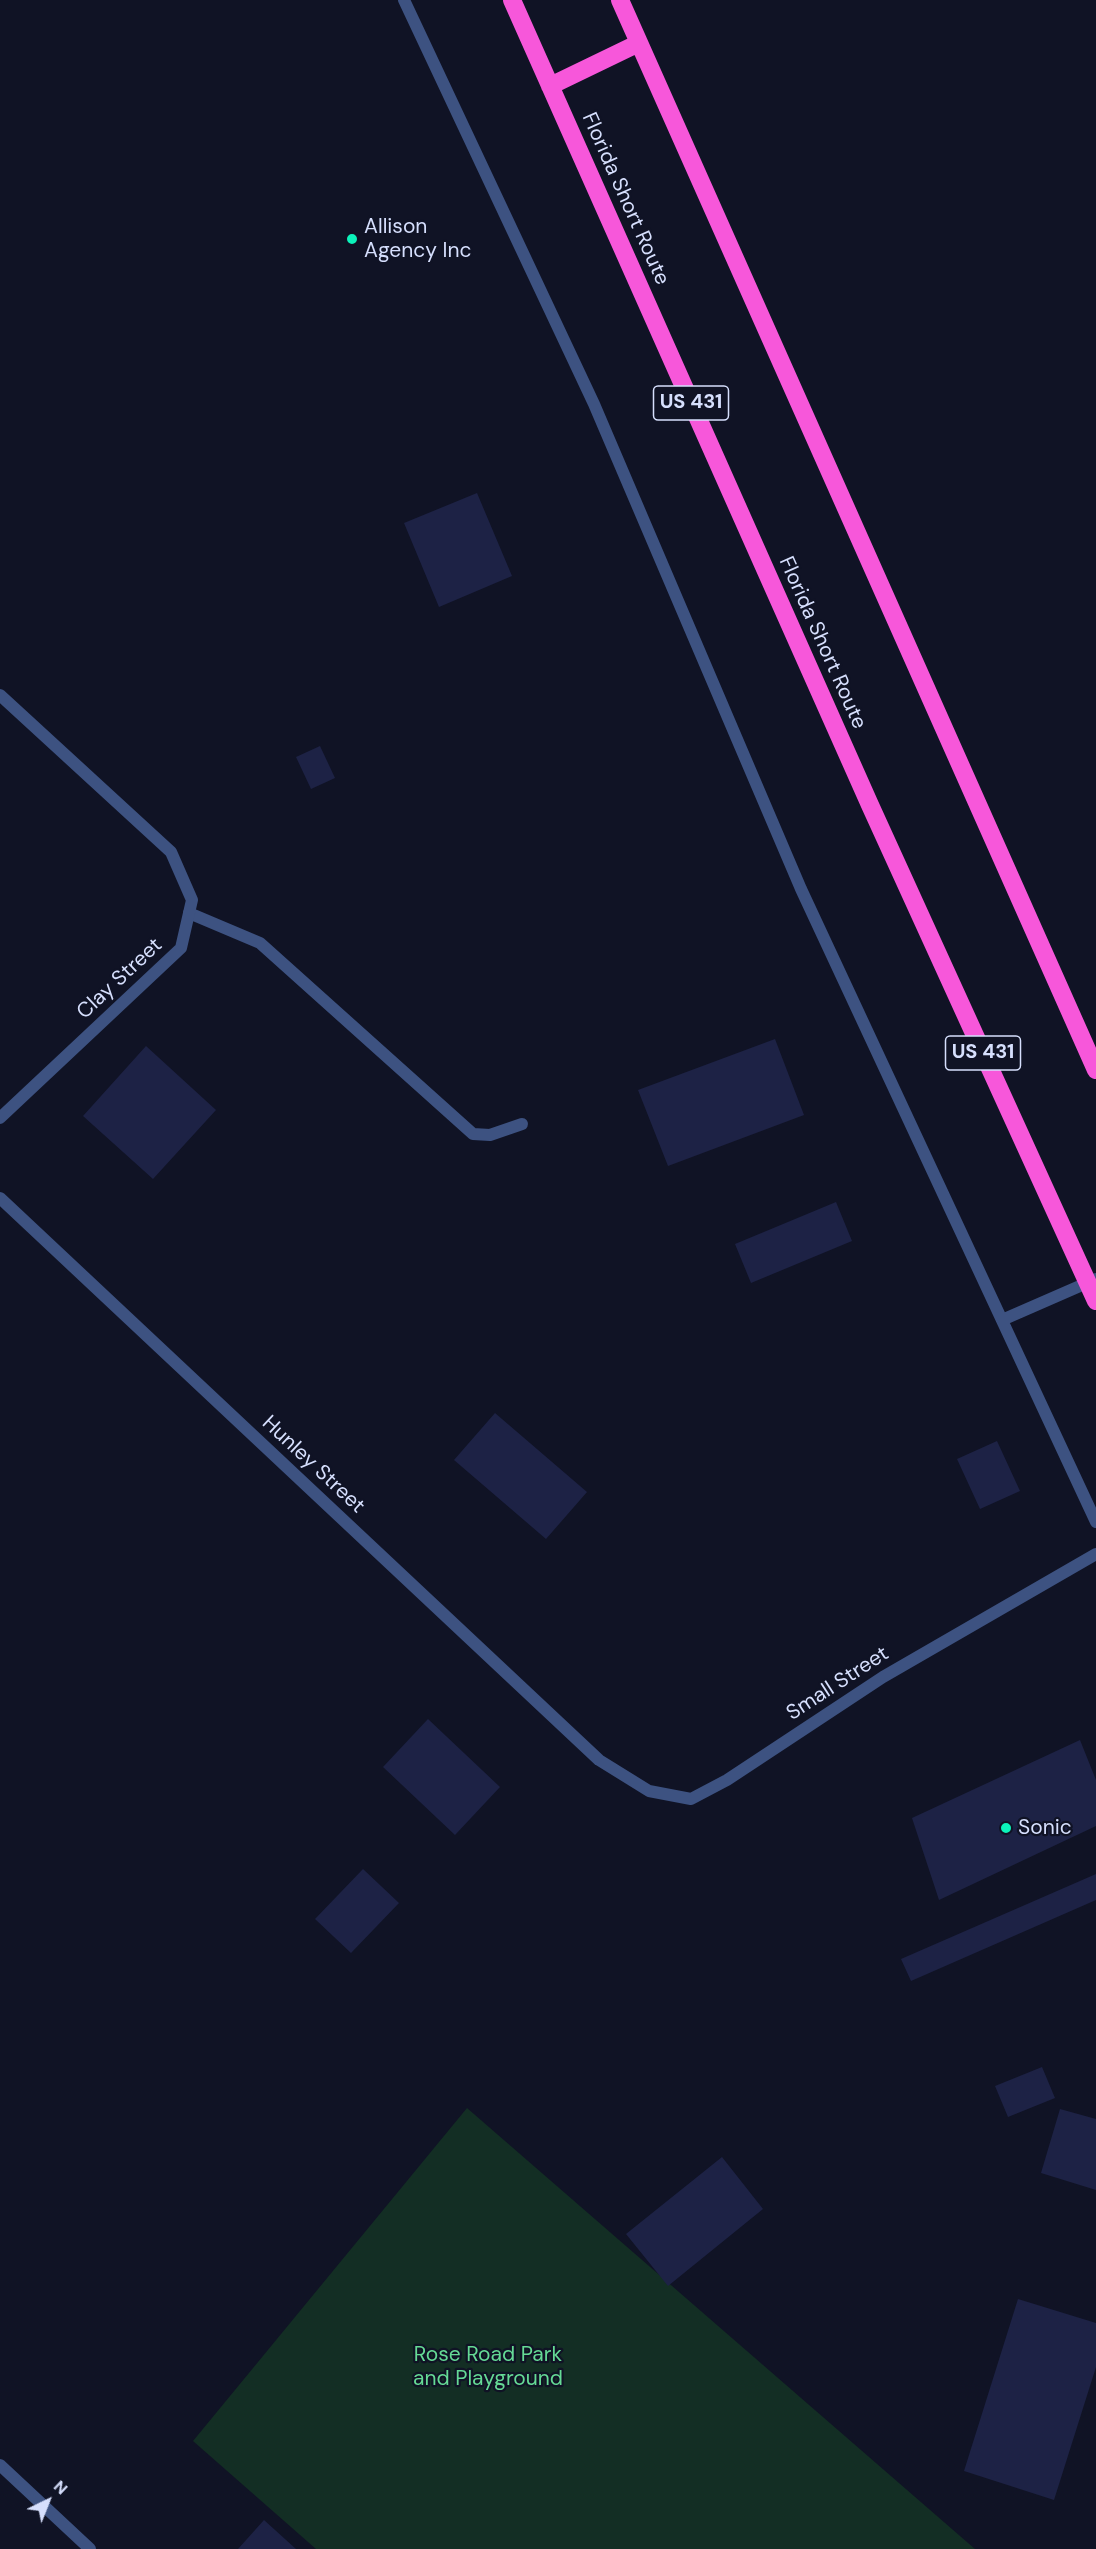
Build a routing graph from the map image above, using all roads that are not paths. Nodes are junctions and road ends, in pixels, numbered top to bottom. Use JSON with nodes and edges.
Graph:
{"nodes":[{"id":1,"x":404,"y":0,"type":"edge"},
{"id":2,"x":512,"y":0,"type":"edge"},
{"id":3,"x":620,"y":0,"type":"edge"},
{"id":4,"x":639,"y":43,"type":"junction"},
{"id":5,"x":550,"y":86,"type":"junction"},
{"id":6,"x":0,"y":695,"type":"edge"},
{"id":7,"x":189,"y":913,"type":"junction"},
{"id":8,"x":1096,"y":1070,"type":"edge"},
{"id":9,"x":0,"y":1118,"type":"edge"},
{"id":10,"x":522,"y":1124,"type":"dead end"},
{"id":11,"x":0,"y":1198,"type":"edge"},
{"id":12,"x":1092,"y":1281,"type":"edge"},
{"id":13,"x":1096,"y":1302,"type":"edge"},
{"id":14,"x":1002,"y":1320,"type":"junction"},
{"id":15,"x":1096,"y":1522,"type":"edge"},
{"id":16,"x":1096,"y":1554,"type":"edge"},
{"id":17,"x":599,"y":1760,"type":"joint"},
{"id":18,"x":0,"y":2465,"type":"edge"},
{"id":19,"x":90,"y":2549,"type":"edge"}],
"edges":[{"from":1,"to":14,"type":"street"},
{"from":2,"to":5,"type":"highway","name":"Florida Short Route","number":"US 431"},
{"from":3,"to":4,"type":"highway"},
{"from":4,"to":5,"type":"highway"},
{"from":4,"to":8,"type":"highway"},
{"from":5,"to":12,"type":"highway","name":"Florida Short Route","number":"US 431"},
{"from":6,"to":7,"type":"street","name":"Clay Street"},
{"from":7,"to":9,"type":"street","name":"Clay Street"},
{"from":7,"to":10,"type":"street"},
{"from":11,"to":17,"type":"street","name":"Hunley Street"},
{"from":12,"to":13,"type":"highway","name":"Florida Short Route","number":"US 431"},
{"from":12,"to":14,"type":"street"},
{"from":14,"to":15,"type":"street"},
{"from":16,"to":17,"type":"street","name":"Small Street"},
{"from":18,"to":19,"type":"street"}]}
